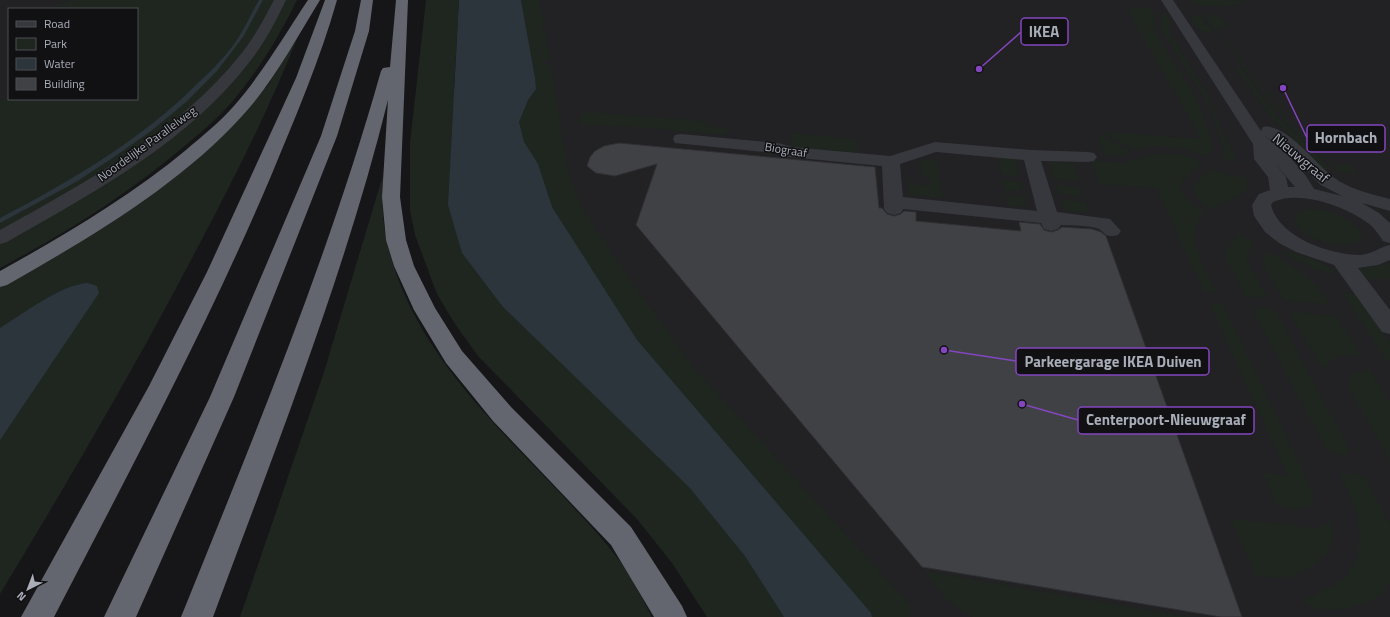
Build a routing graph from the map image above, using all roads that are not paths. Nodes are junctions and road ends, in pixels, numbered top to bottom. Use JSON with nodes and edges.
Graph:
{"nodes":[{"id":1,"x":280,"y":0,"type":"edge"},
{"id":2,"x":314,"y":0,"type":"edge"},
{"id":3,"x":331,"y":0,"type":"edge"},
{"id":4,"x":367,"y":0,"type":"edge"},
{"id":5,"x":402,"y":0,"type":"edge"},
{"id":6,"x":1167,"y":0,"type":"edge"},
{"id":7,"x":400,"y":23,"type":"junction"},
{"id":8,"x":1238,"y":110,"type":"junction"},
{"id":9,"x":681,"y":139,"type":"dead end"},
{"id":10,"x":1260,"y":142,"type":"junction"},
{"id":11,"x":1031,"y":156,"type":"junction"},
{"id":12,"x":1088,"y":157,"type":"dead end"},
{"id":13,"x":891,"y":162,"type":"junction"},
{"id":14,"x":1280,"y":193,"type":"junction"},
{"id":15,"x":1307,"y":193,"type":"junction"},
{"id":16,"x":1390,"y":205,"type":"edge"},
{"id":17,"x":1050,"y":221,"type":"junction"},
{"id":18,"x":1384,"y":222,"type":"edge"},
{"id":19,"x":1112,"y":231,"type":"dead end"},
{"id":20,"x":1390,"y":237,"type":"edge"},
{"id":21,"x":0,"y":238,"type":"edge"},
{"id":22,"x":1390,"y":250,"type":"edge"},
{"id":23,"x":1340,"y":259,"type":"junction"},
{"id":24,"x":0,"y":280,"type":"edge"},
{"id":25,"x":1390,"y":326,"type":"edge"},
{"id":26,"x":38,"y":617,"type":"edge"},
{"id":27,"x":120,"y":617,"type":"edge"},
{"id":28,"x":197,"y":617,"type":"edge"},
{"id":29,"x":671,"y":617,"type":"edge"}],
"edges":[{"from":1,"to":21,"type":"street","name":"Noordelijke Parallelweg"},
{"from":2,"to":24,"type":"highway"},
{"from":3,"to":26,"type":"highway"},
{"from":4,"to":27,"type":"highway"},
{"from":5,"to":7,"type":"highway"},
{"from":6,"to":8,"type":"street","name":"Nieuwgraaf"},
{"from":7,"to":28,"type":"highway"},
{"from":7,"to":29,"type":"highway"},
{"from":8,"to":10,"type":"street","name":"Nieuwgraaf"},
{"from":8,"to":16,"type":"street","name":"Nieuwgraaf"},
{"from":9,"to":13,"type":"street","name":"Biograaf"},
{"from":10,"to":14,"type":"street","name":"Nieuwgraaf"},
{"from":10,"to":15,"type":"street","name":"Nieuwgraaf"},
{"from":11,"to":12,"type":"street","name":"Biograaf"},
{"from":11,"to":13,"type":"street","name":"Biograaf"},
{"from":11,"to":17,"type":"street"},
{"from":13,"to":17,"type":"street"},
{"from":14,"to":15,"type":"street"},
{"from":14,"to":23,"type":"street"},
{"from":15,"to":18,"type":"street"},
{"from":17,"to":19,"type":"street"},
{"from":18,"to":20,"type":"street"},
{"from":22,"to":23,"type":"street"},
{"from":23,"to":25,"type":"street"}]}
